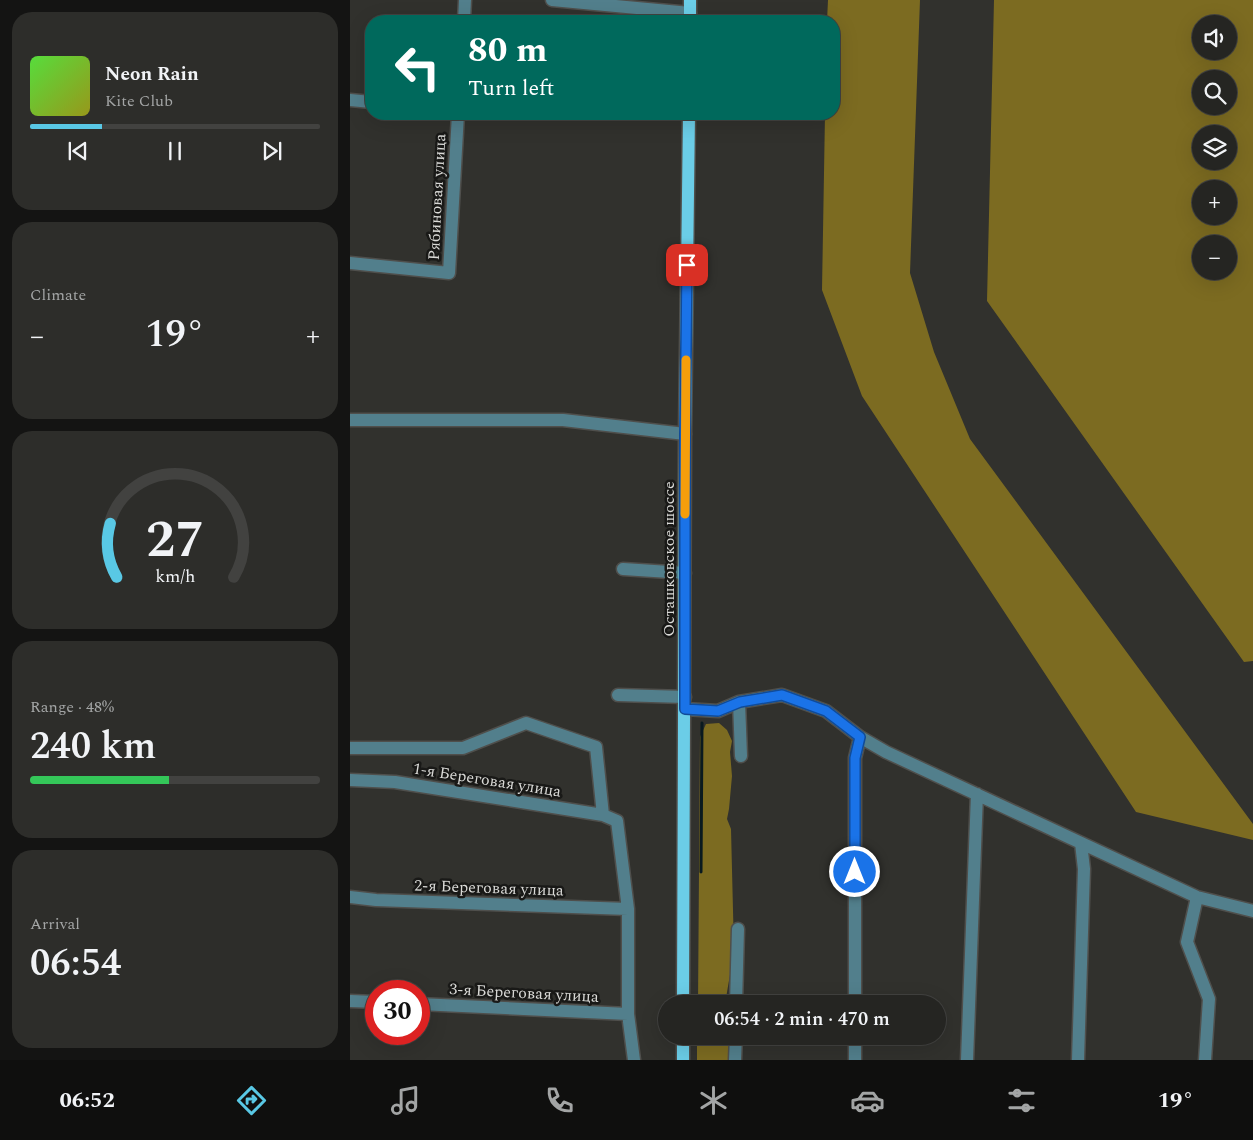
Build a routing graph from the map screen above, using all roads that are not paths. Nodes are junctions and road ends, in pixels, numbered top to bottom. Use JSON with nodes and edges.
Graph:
{"nodes":[{"id":1,"x":465,"y":0,"type":"edge"},
{"id":2,"x":552,"y":0,"type":"edge"},
{"id":3,"x":581,"y":2,"type":"edge"},
{"id":4,"x":690,"y":11,"type":"edge"},
{"id":5,"x":464,"y":15,"type":"edge"},
{"id":6,"x":350,"y":100,"type":"edge"},
{"id":7,"x":365,"y":101,"type":"edge"},
{"id":8,"x":458,"y":120,"type":"edge"},
{"id":9,"x":689,"y":120,"type":"edge"},
{"id":10,"x":350,"y":263,"type":"edge"},
{"id":11,"x":350,"y":420,"type":"edge"},
{"id":12,"x":685,"y":434,"type":"junction"},
{"id":13,"x":623,"y":569,"type":"dead end"},
{"id":14,"x":685,"y":573,"type":"junction"},
{"id":15,"x":618,"y":696,"type":"dead end"},
{"id":16,"x":740,"y":702,"type":"junction"},
{"id":17,"x":685,"y":703,"type":"junction"},
{"id":18,"x":860,"y":737,"type":"junction"},
{"id":19,"x":350,"y":748,"type":"edge"},
{"id":20,"x":741,"y":756,"type":"dead end"},
{"id":21,"x":350,"y":780,"type":"edge"},
{"id":22,"x":977,"y":794,"type":"junction"},
{"id":23,"x":603,"y":814,"type":"junction"},
{"id":24,"x":1081,"y":843,"type":"junction"},
{"id":25,"x":350,"y":897,"type":"edge"},
{"id":26,"x":1197,"y":897,"type":"junction"},
{"id":27,"x":628,"y":909,"type":"junction"},
{"id":28,"x":1253,"y":912,"type":"edge"},
{"id":29,"x":738,"y":929,"type":"dead end"},
{"id":30,"x":683,"y":995,"type":"edge"},
{"id":31,"x":736,"y":995,"type":"edge"},
{"id":32,"x":855,"y":995,"type":"edge"},
{"id":33,"x":350,"y":1001,"type":"edge"},
{"id":34,"x":365,"y":1002,"type":"edge"},
{"id":35,"x":430,"y":1005,"type":"edge"},
{"id":36,"x":628,"y":1014,"type":"junction"},
{"id":37,"x":683,"y":1045,"type":"edge"},
{"id":38,"x":736,"y":1045,"type":"edge"},
{"id":39,"x":855,"y":1045,"type":"edge"},
{"id":40,"x":634,"y":1060,"type":"edge"},
{"id":41,"x":683,"y":1060,"type":"edge"},
{"id":42,"x":735,"y":1060,"type":"edge"},
{"id":43,"x":855,"y":1060,"type":"edge"},
{"id":44,"x":967,"y":1060,"type":"edge"},
{"id":45,"x":1078,"y":1060,"type":"edge"},
{"id":46,"x":1205,"y":1060,"type":"edge"}],
"edges":[{"from":1,"to":5,"type":"street"},
{"from":2,"to":3,"type":"street"},
{"from":3,"to":4,"type":"street"},
{"from":6,"to":7,"type":"street"},
{"from":8,"to":10,"type":"street","name":"Рябиновая улица"},
{"from":9,"to":12,"type":"main road","name":"Осташковское шоссе"},
{"from":11,"to":12,"type":"street"},
{"from":12,"to":14,"type":"main road","name":"Осташковское шоссе"},
{"from":13,"to":14,"type":"street"},
{"from":14,"to":17,"type":"main road","name":"Осташковское шоссе"},
{"from":15,"to":17,"type":"street"},
{"from":16,"to":17,"type":"street"},
{"from":16,"to":18,"type":"street"},
{"from":16,"to":20,"type":"street"},
{"from":17,"to":30,"type":"main road","name":"Осташковское шоссе"},
{"from":18,"to":22,"type":"street"},
{"from":18,"to":32,"type":"street"},
{"from":19,"to":23,"type":"street"},
{"from":21,"to":23,"type":"street","name":"1-я Береговая улица"},
{"from":22,"to":24,"type":"street"},
{"from":22,"to":44,"type":"street"},
{"from":23,"to":27,"type":"street","name":"1-я Береговая улица"},
{"from":24,"to":26,"type":"street"},
{"from":24,"to":45,"type":"street"},
{"from":25,"to":27,"type":"street","name":"2-я Береговая улица"},
{"from":26,"to":28,"type":"street"},
{"from":26,"to":46,"type":"street"},
{"from":27,"to":36,"type":"street"},
{"from":29,"to":31,"type":"street"},
{"from":33,"to":34,"type":"street"},
{"from":35,"to":36,"type":"street","name":"3-я Береговая улица"},
{"from":36,"to":40,"type":"street"},
{"from":37,"to":41,"type":"main road"},
{"from":38,"to":42,"type":"street"},
{"from":39,"to":43,"type":"street"}]}
